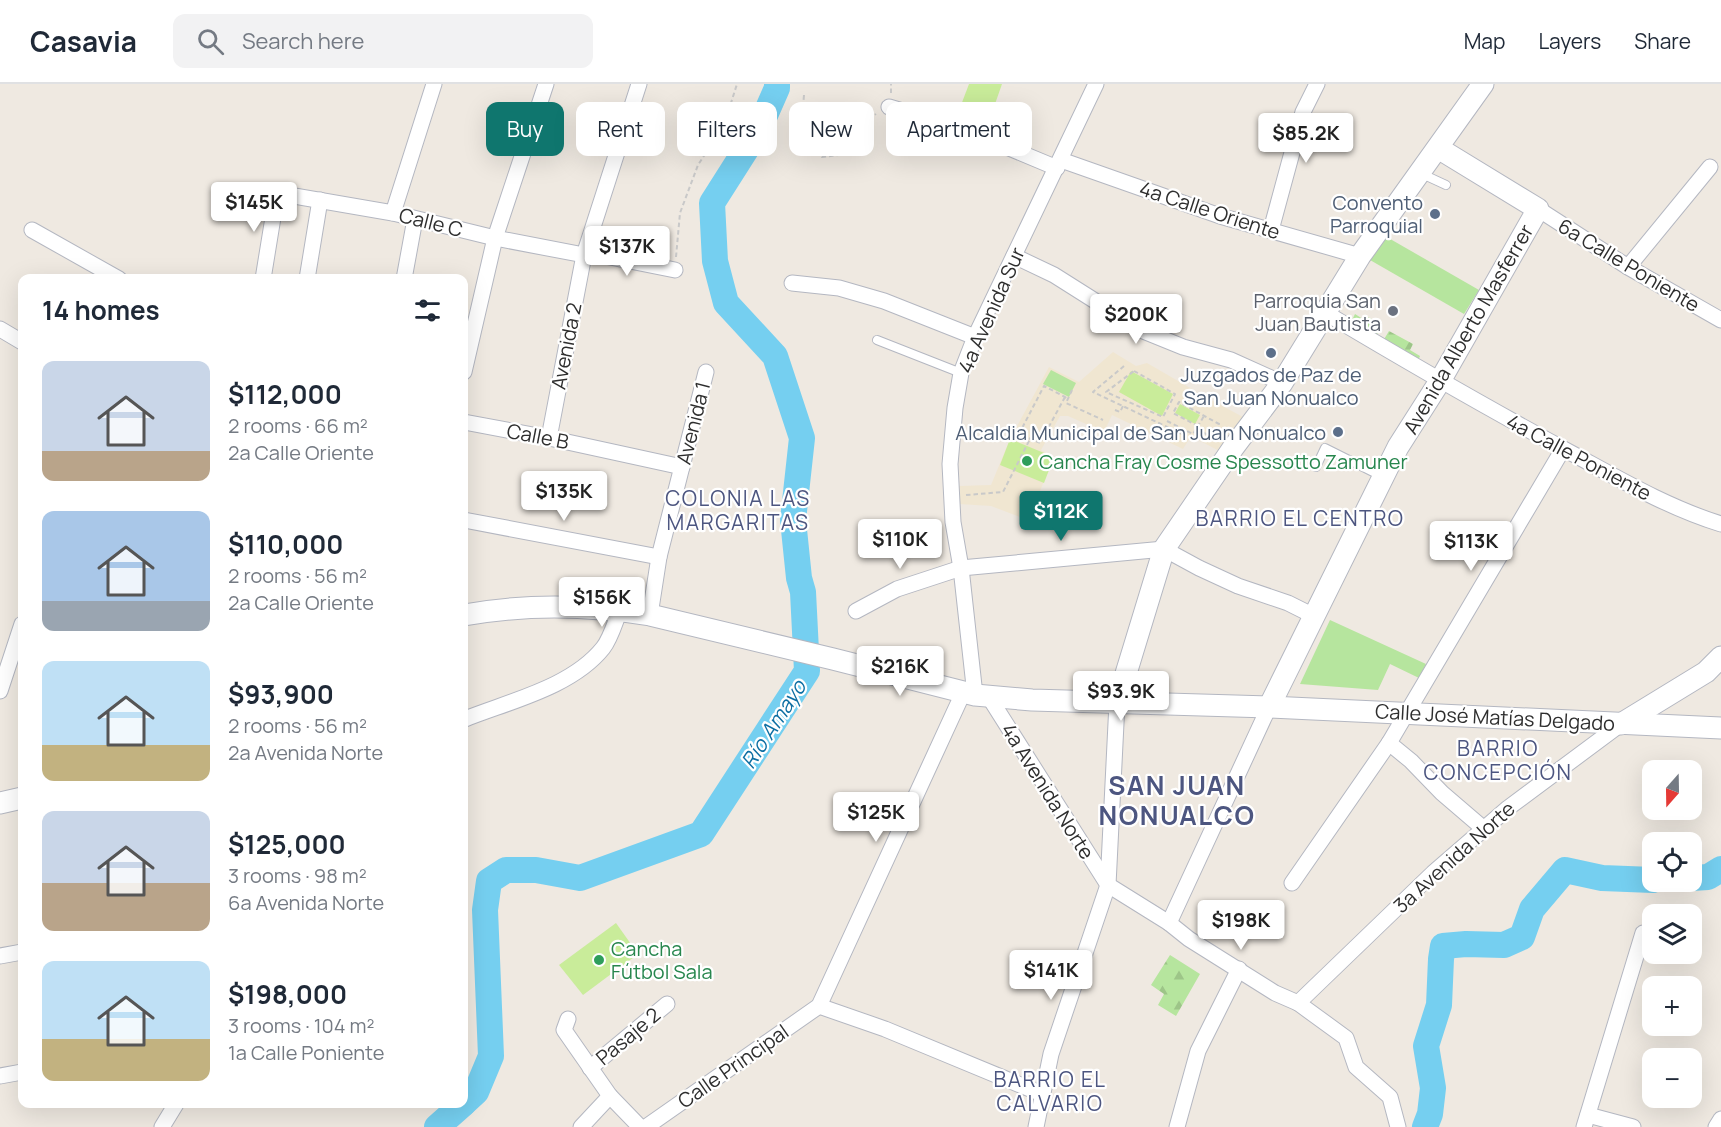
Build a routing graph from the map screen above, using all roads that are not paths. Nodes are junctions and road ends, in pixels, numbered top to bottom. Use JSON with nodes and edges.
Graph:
{"nodes":[{"id":1,"x":434,"y":84,"type":"edge"},
{"id":2,"x":546,"y":84,"type":"edge"},
{"id":3,"x":639,"y":84,"type":"edge"},
{"id":4,"x":1096,"y":84,"type":"edge"},
{"id":5,"x":1317,"y":84,"type":"edge"},
{"id":6,"x":1483,"y":84,"type":"edge"},
{"id":7,"x":1438,"y":148,"type":"junction"},
{"id":8,"x":1032,"y":154,"type":"edge"},
{"id":9,"x":1059,"y":164,"type":"junction"},
{"id":10,"x":1710,"y":167,"type":"dead end"},
{"id":11,"x":1420,"y":173,"type":"junction"},
{"id":12,"x":1446,"y":185,"type":"dead end"},
{"id":13,"x":320,"y":201,"type":"junction"},
{"id":14,"x":1538,"y":209,"type":"junction"},
{"id":15,"x":393,"y":213,"type":"junction"},
{"id":16,"x":415,"y":219,"type":"junction"},
{"id":17,"x":32,"y":230,"type":"dead end"},
{"id":18,"x":1271,"y":230,"type":"junction"},
{"id":19,"x":495,"y":238,"type":"junction"},
{"id":20,"x":584,"y":254,"type":"junction"},
{"id":21,"x":1014,"y":256,"type":"junction"},
{"id":22,"x":1360,"y":256,"type":"junction"},
{"id":23,"x":1628,"y":267,"type":"junction"},
{"id":24,"x":675,"y":270,"type":"road end"},
{"id":25,"x":110,"y":274,"type":"edge"},
{"id":26,"x":264,"y":274,"type":"edge"},
{"id":27,"x":308,"y":274,"type":"edge"},
{"id":28,"x":405,"y":274,"type":"edge"},
{"id":29,"x":792,"y":283,"type":"dead end"},
{"id":30,"x":1324,"y":312,"type":"junction"},
{"id":31,"x":1721,"y":320,"type":"edge"},
{"id":32,"x":0,"y":329,"type":"edge"},
{"id":33,"x":975,"y":337,"type":"junction"},
{"id":34,"x":18,"y":340,"type":"edge"},
{"id":35,"x":877,"y":340,"type":"dead end"},
{"id":36,"x":468,"y":355,"type":"edge"},
{"id":37,"x":706,"y":372,"type":"dead end"},
{"id":38,"x":961,"y":373,"type":"junction"},
{"id":39,"x":1440,"y":381,"type":"junction"},
{"id":40,"x":1282,"y":382,"type":"junction"},
{"id":41,"x":468,"y":423,"type":"edge"},
{"id":42,"x":549,"y":438,"type":"junction"},
{"id":43,"x":1563,"y":449,"type":"junction"},
{"id":44,"x":682,"y":467,"type":"junction"},
{"id":45,"x":1316,"y":467,"type":"dead end"},
{"id":46,"x":1383,"y":477,"type":"junction"},
{"id":47,"x":468,"y":521,"type":"edge"},
{"id":48,"x":1721,"y":524,"type":"edge"},
{"id":49,"x":1164,"y":549,"type":"junction"},
{"id":50,"x":659,"y":556,"type":"junction"},
{"id":51,"x":961,"y":568,"type":"junction"},
{"id":52,"x":620,"y":610,"type":"junction"},
{"id":53,"x":856,"y":611,"type":"dead end"},
{"id":54,"x":468,"y":615,"type":"edge"},
{"id":55,"x":650,"y":615,"type":"junction"},
{"id":56,"x":1314,"y":616,"type":"junction"},
{"id":57,"x":18,"y":636,"type":"edge"},
{"id":58,"x":1721,"y":657,"type":"edge"},
{"id":59,"x":0,"y":691,"type":"edge"},
{"id":60,"x":975,"y":695,"type":"junction"},
{"id":61,"x":1117,"y":703,"type":"junction"},
{"id":62,"x":1269,"y":707,"type":"junction"},
{"id":63,"x":1407,"y":713,"type":"junction"},
{"id":64,"x":468,"y":718,"type":"edge"},
{"id":65,"x":1621,"y":724,"type":"junction"},
{"id":66,"x":1721,"y":728,"type":"edge"},
{"id":67,"x":1389,"y":743,"type":"junction"},
{"id":68,"x":18,"y":799,"type":"edge"},
{"id":69,"x":0,"y":803,"type":"edge"},
{"id":70,"x":1484,"y":829,"type":"junction"},
{"id":71,"x":1292,"y":883,"type":"dead end"},
{"id":72,"x":1108,"y":885,"type":"junction"},
{"id":73,"x":1169,"y":923,"type":"junction"},
{"id":74,"x":1642,"y":936,"type":"edge"},
{"id":75,"x":18,"y":953,"type":"edge"},
{"id":76,"x":0,"y":956,"type":"edge"},
{"id":77,"x":1239,"y":969,"type":"junction"},
{"id":78,"x":1298,"y":1003,"type":"junction"},
{"id":79,"x":667,"y":1004,"type":"dead end"},
{"id":80,"x":819,"y":1006,"type":"junction"},
{"id":81,"x":568,"y":1019,"type":"dead end"},
{"id":82,"x":590,"y":1068,"type":"junction"},
{"id":83,"x":18,"y":1073,"type":"edge"},
{"id":84,"x":0,"y":1076,"type":"edge"},
{"id":85,"x":1042,"y":1094,"type":"junction"},
{"id":86,"x":610,"y":1096,"type":"junction"},
{"id":87,"x":174,"y":1108,"type":"edge"},
{"id":88,"x":1721,"y":1119,"type":"edge"},
{"id":89,"x":1586,"y":1121,"type":"edge"},
{"id":90,"x":162,"y":1127,"type":"edge"},
{"id":91,"x":581,"y":1127,"type":"edge"},
{"id":92,"x":640,"y":1127,"type":"edge"},
{"id":93,"x":646,"y":1127,"type":"edge"},
{"id":94,"x":1036,"y":1127,"type":"edge"},
{"id":95,"x":1177,"y":1127,"type":"edge"},
{"id":96,"x":1398,"y":1127,"type":"edge"},
{"id":97,"x":1633,"y":1127,"type":"edge"},
{"id":98,"x":1716,"y":1127,"type":"edge"}],
"edges":[{"from":1,"to":15,"type":"street"},
{"from":2,"to":19,"type":"street"},
{"from":3,"to":20,"type":"street","name":"Avenida 2"},
{"from":4,"to":9,"type":"street","name":"4a Avenida Sur"},
{"from":5,"to":18,"type":"street"},
{"from":6,"to":7,"type":"main road"},
{"from":7,"to":11,"type":"main road"},
{"from":7,"to":14,"type":"main road"},
{"from":8,"to":9,"type":"street","name":"4a Calle Oriente"},
{"from":9,"to":18,"type":"street","name":"4a Calle Oriente"},
{"from":9,"to":21,"type":"street","name":"4a Avenida Sur"},
{"from":10,"to":23,"type":"street"},
{"from":11,"to":12,"type":"lane"},
{"from":11,"to":22,"type":"main road"},
{"from":13,"to":15,"type":"street","name":"Calle C"},
{"from":13,"to":26,"type":"street","name":"Calle C"},
{"from":13,"to":27,"type":"street"},
{"from":14,"to":23,"type":"street","name":"6a Calle Poniente"},
{"from":14,"to":39,"type":"main road","name":"Avenida Alberto Masferrer"},
{"from":15,"to":16,"type":"street","name":"Calle C"},
{"from":16,"to":19,"type":"street","name":"Calle C"},
{"from":16,"to":28,"type":"street"},
{"from":17,"to":25,"type":"street"},
{"from":18,"to":22,"type":"street","name":"4a Calle Oriente"},
{"from":19,"to":20,"type":"street","name":"Calle C"},
{"from":19,"to":36,"type":"street"},
{"from":20,"to":24,"type":"street","name":"Calle C"},
{"from":20,"to":42,"type":"street","name":"Avenida 2"},
{"from":21,"to":33,"type":"street","name":"4a Avenida Sur"},
{"from":21,"to":40,"type":"street"},
{"from":22,"to":30,"type":"main road"},
{"from":23,"to":31,"type":"street","name":"6a Calle Poniente"},
{"from":29,"to":33,"type":"street"},
{"from":30,"to":39,"type":"street"},
{"from":30,"to":40,"type":"main road"},
{"from":32,"to":34,"type":"street"},
{"from":33,"to":38,"type":"street","name":"4a Avenida Sur"},
{"from":35,"to":38,"type":"lane"},
{"from":37,"to":44,"type":"street","name":"Avenida 1"},
{"from":38,"to":51,"type":"street","name":"4a Avenida Sur"},
{"from":39,"to":43,"type":"street","name":"4a Calle Poniente"},
{"from":39,"to":46,"type":"main road","name":"Avenida Alberto Masferrer"},
{"from":40,"to":49,"type":"main road"},
{"from":41,"to":42,"type":"street","name":"Calle B"},
{"from":42,"to":44,"type":"street","name":"Calle B"},
{"from":43,"to":48,"type":"street","name":"4a Calle Poniente"},
{"from":43,"to":63,"type":"street"},
{"from":44,"to":50,"type":"street","name":"Avenida 1"},
{"from":45,"to":46,"type":"lane"},
{"from":46,"to":56,"type":"main road","name":"Avenida Alberto Masferrer"},
{"from":47,"to":50,"type":"street"},
{"from":49,"to":51,"type":"street"},
{"from":49,"to":56,"type":"street"},
{"from":49,"to":61,"type":"main road"},
{"from":50,"to":55,"type":"street","name":"Avenida 1"},
{"from":51,"to":53,"type":"street"},
{"from":51,"to":60,"type":"street","name":"4a Avenida Sur"},
{"from":52,"to":54,"type":"main road","name":"Calle José Matías Delgado"},
{"from":52,"to":55,"type":"main road","name":"Calle José Matías Delgado"},
{"from":52,"to":64,"type":"street"},
{"from":55,"to":60,"type":"main road","name":"Calle José Matías Delgado"},
{"from":56,"to":62,"type":"main road","name":"Avenida Alberto Masferrer"},
{"from":57,"to":59,"type":"street"},
{"from":58,"to":65,"type":"main road"},
{"from":60,"to":61,"type":"main road","name":"Calle José Matías Delgado"},
{"from":60,"to":72,"type":"street","name":"4a Avenida Norte"},
{"from":60,"to":80,"type":"street"},
{"from":61,"to":62,"type":"main road","name":"Calle José Matías Delgado"},
{"from":61,"to":72,"type":"street"},
{"from":62,"to":63,"type":"main road","name":"Calle José Matías Delgado"},
{"from":62,"to":73,"type":"street"},
{"from":63,"to":65,"type":"main road","name":"Calle José Matías Delgado"},
{"from":63,"to":67,"type":"street"},
{"from":65,"to":66,"type":"main road","name":"Calle José Matías Delgado"},
{"from":65,"to":70,"type":"street","name":"3a Avenida Norte"},
{"from":67,"to":70,"type":"street"},
{"from":67,"to":71,"type":"street"},
{"from":68,"to":69,"type":"main road"},
{"from":70,"to":78,"type":"street","name":"3a Avenida Norte"},
{"from":72,"to":73,"type":"street"},
{"from":72,"to":85,"type":"street"},
{"from":73,"to":77,"type":"street"},
{"from":74,"to":89,"type":"street"},
{"from":75,"to":76,"type":"street"},
{"from":77,"to":78,"type":"street"},
{"from":77,"to":95,"type":"street"},
{"from":78,"to":96,"type":"street"},
{"from":79,"to":82,"type":"street","name":"Pasaje 2"},
{"from":80,"to":85,"type":"street"},
{"from":80,"to":93,"type":"street","name":"Calle Principal"},
{"from":81,"to":82,"type":"street"},
{"from":82,"to":86,"type":"street"},
{"from":83,"to":84,"type":"street"},
{"from":85,"to":94,"type":"street"},
{"from":86,"to":91,"type":"street"},
{"from":86,"to":92,"type":"street"},
{"from":87,"to":90,"type":"street"},
{"from":88,"to":98,"type":"street"},
{"from":89,"to":97,"type":"street"}]}
